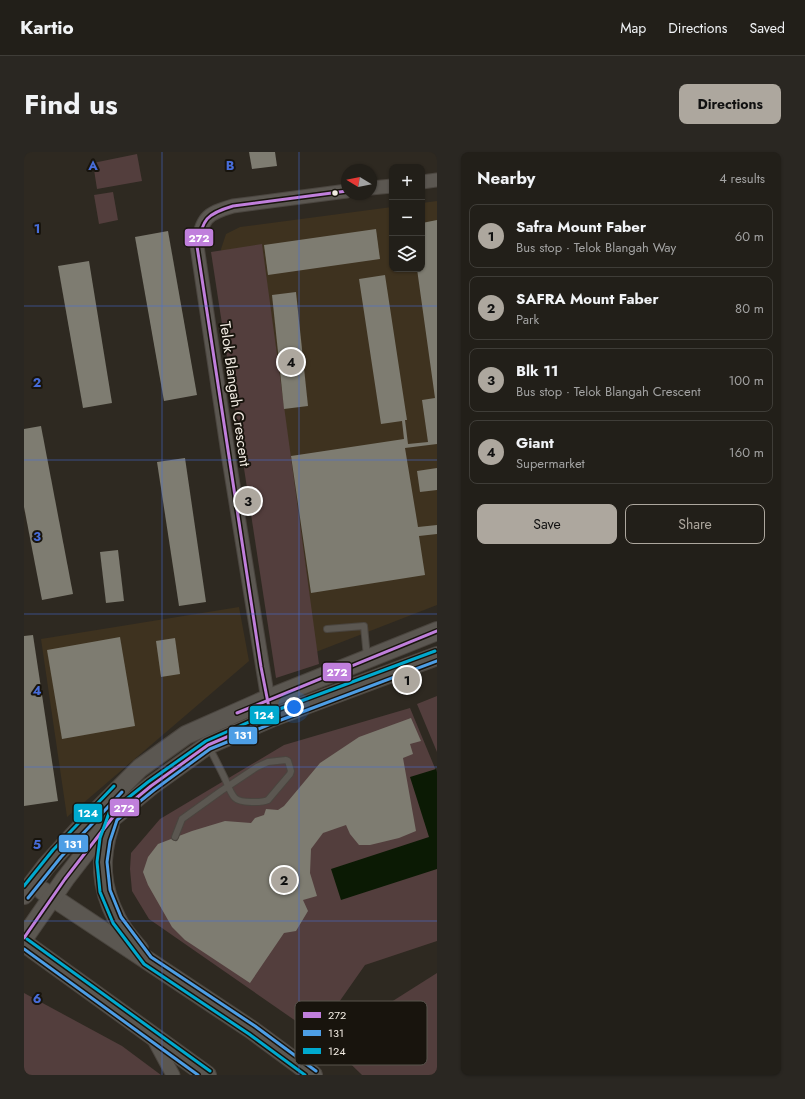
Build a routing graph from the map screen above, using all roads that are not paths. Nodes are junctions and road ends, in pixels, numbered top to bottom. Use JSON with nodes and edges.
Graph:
{"nodes":[{"id":1,"x":437,"y":180,"type":"edge"},
{"id":2,"x":425,"y":182,"type":"edge"},
{"id":3,"x":389,"y":186,"type":"edge"},
{"id":4,"x":377,"y":187,"type":"edge"},
{"id":5,"x":341,"y":192,"type":"edge"},
{"id":6,"x":326,"y":629,"type":"dead end"},
{"id":7,"x":437,"y":631,"type":"edge"},
{"id":8,"x":437,"y":656,"type":"edge"},
{"id":9,"x":368,"y":659,"type":"junction"},
{"id":10,"x":267,"y":699,"type":"junction"},
{"id":11,"x":272,"y":718,"type":"junction"},
{"id":12,"x":208,"y":746,"type":"junction"},
{"id":13,"x":228,"y":786,"type":"junction"},
{"id":14,"x":113,"y":818,"type":"junction"},
{"id":15,"x":175,"y":837,"type":"dead end"},
{"id":16,"x":27,"y":885,"type":"edge"},
{"id":17,"x":52,"y":898,"type":"junction"},
{"id":18,"x":24,"y":938,"type":"edge"},
{"id":19,"x":24,"y":943,"type":"edge"},
{"id":20,"x":148,"y":961,"type":"junction"},
{"id":21,"x":151,"y":1034,"type":"junction"},
{"id":22,"x":295,"y":1062,"type":"edge"},
{"id":23,"x":299,"y":1065,"type":"edge"},
{"id":24,"x":173,"y":1075,"type":"edge"},
{"id":25,"x":207,"y":1075,"type":"edge"},
{"id":26,"x":313,"y":1075,"type":"edge"}],
"edges":[{"from":1,"to":2,"type":"street"},
{"from":3,"to":4,"type":"street"},
{"from":5,"to":10,"type":"street","name":"Telok Blangah Crescent"},
{"from":6,"to":9,"type":"lane"},
{"from":7,"to":9,"type":"main road"},
{"from":8,"to":11,"type":"main road"},
{"from":9,"to":10,"type":"main road"},
{"from":10,"to":11,"type":"street","name":"Telok Blangah Crescent"},
{"from":10,"to":16,"type":"main road"},
{"from":11,"to":12,"type":"main road"},
{"from":12,"to":13,"type":"lane"},
{"from":12,"to":14,"type":"main road"},
{"from":13,"to":13,"type":"lane"},
{"from":13,"to":15,"type":"lane"},
{"from":14,"to":17,"type":"main road"},
{"from":14,"to":20,"type":"main road"},
{"from":16,"to":17,"type":"main road"},
{"from":17,"to":18,"type":"main road"},
{"from":17,"to":20,"type":"main road"},
{"from":19,"to":21,"type":"main road"},
{"from":20,"to":22,"type":"main road"},
{"from":21,"to":24,"type":"street"},
{"from":21,"to":25,"type":"main road"},
{"from":23,"to":26,"type":"main road"}]}
